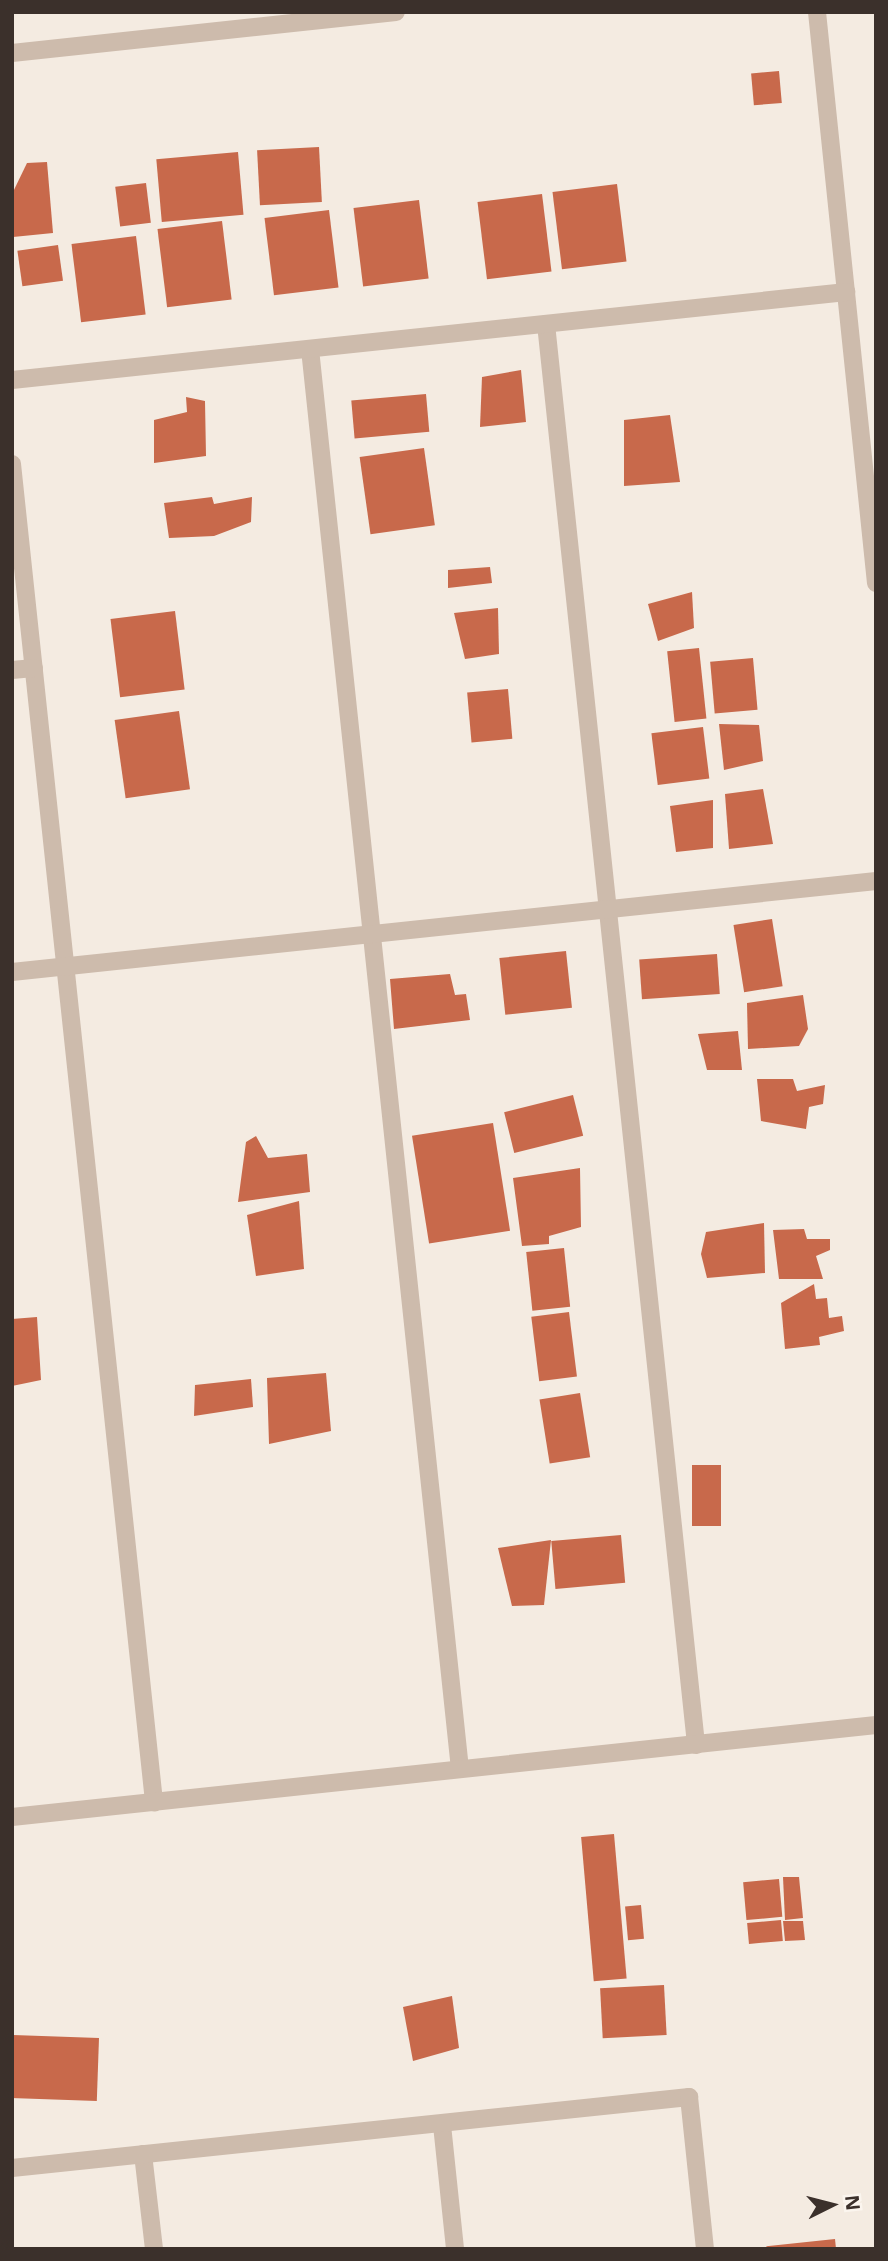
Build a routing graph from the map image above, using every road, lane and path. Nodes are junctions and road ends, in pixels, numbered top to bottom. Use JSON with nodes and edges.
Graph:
{"nodes":[{"id":1,"x":396,"y":12,"type":"edge"},
{"id":2,"x":817,"y":12,"type":"edge"},
{"id":3,"x":12,"y":53,"type":"edge"},
{"id":4,"x":846,"y":292,"type":"junction"},
{"id":5,"x":546,"y":324,"type":"junction"},
{"id":6,"x":310,"y":349,"type":"junction"},
{"id":7,"x":12,"y":380,"type":"edge"},
{"id":8,"x":12,"y":464,"type":"edge"},
{"id":9,"x":876,"y":583,"type":"edge"},
{"id":10,"x":34,"y":668,"type":"junction"},
{"id":11,"x":12,"y":670,"type":"edge"},
{"id":12,"x":876,"y":881,"type":"edge"},
{"id":13,"x":608,"y":909,"type":"junction"},
{"id":14,"x":372,"y":934,"type":"junction"},
{"id":15,"x":66,"y":967,"type":"junction"},
{"id":16,"x":12,"y":972,"type":"edge"},
{"id":17,"x":876,"y":1725,"type":"edge"},
{"id":18,"x":696,"y":1745,"type":"junction"},
{"id":19,"x":460,"y":1769,"type":"junction"},
{"id":20,"x":154,"y":1801,"type":"junction"},
{"id":21,"x":12,"y":1817,"type":"edge"},
{"id":22,"x":442,"y":2125,"type":"junction"},
{"id":23,"x":143,"y":2154,"type":"junction"},
{"id":24,"x":12,"y":2168,"type":"edge"},
{"id":25,"x":154,"y":2249,"type":"edge"},
{"id":26,"x":455,"y":2249,"type":"edge"},
{"id":27,"x":705,"y":2249,"type":"edge"}],
"edges":[{"from":1,"to":3,"type":"street"},
{"from":2,"to":4,"type":"street"},
{"from":4,"to":5,"type":"street"},
{"from":4,"to":9,"type":"street"},
{"from":5,"to":6,"type":"street"},
{"from":5,"to":13,"type":"street"},
{"from":6,"to":7,"type":"street"},
{"from":6,"to":14,"type":"street"},
{"from":8,"to":10,"type":"street"},
{"from":10,"to":11,"type":"street"},
{"from":10,"to":15,"type":"street"},
{"from":12,"to":13,"type":"street"},
{"from":13,"to":14,"type":"street"},
{"from":13,"to":18,"type":"street"},
{"from":14,"to":15,"type":"street"},
{"from":14,"to":19,"type":"street"},
{"from":15,"to":16,"type":"street"},
{"from":15,"to":20,"type":"street"},
{"from":17,"to":18,"type":"street"},
{"from":18,"to":19,"type":"street"},
{"from":19,"to":20,"type":"street"},
{"from":20,"to":21,"type":"street"},
{"from":22,"to":23,"type":"street"},
{"from":22,"to":26,"type":"street"},
{"from":22,"to":27,"type":"street"},
{"from":23,"to":24,"type":"street"},
{"from":23,"to":25,"type":"street"}]}
